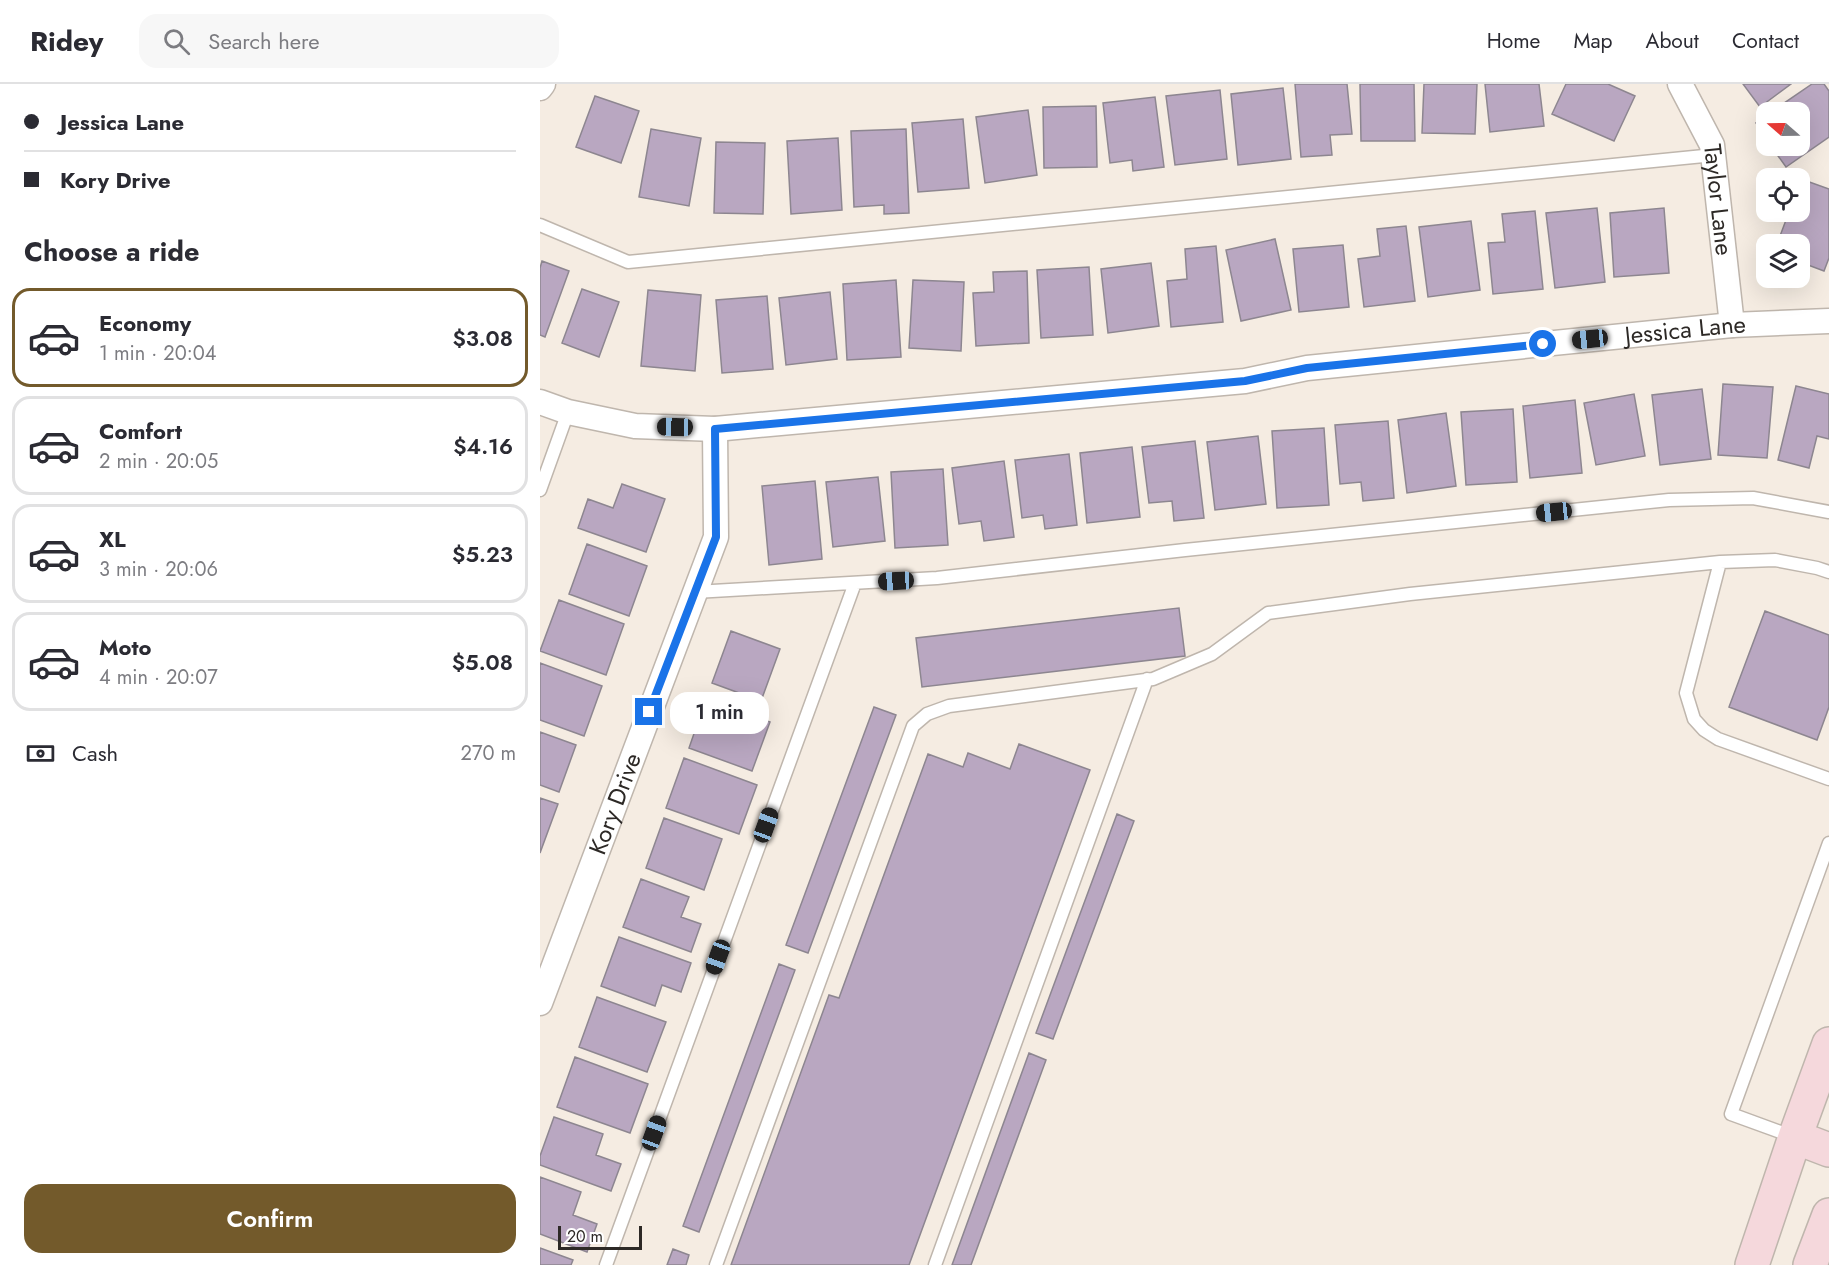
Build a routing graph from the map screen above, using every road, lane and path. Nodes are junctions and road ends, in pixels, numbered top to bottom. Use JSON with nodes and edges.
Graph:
{"nodes":[{"id":1,"x":543,"y":84,"type":"edge"},
{"id":2,"x":1680,"y":84,"type":"edge"},
{"id":3,"x":540,"y":88,"type":"edge"},
{"id":4,"x":1713,"y":155,"type":"junction"},
{"id":5,"x":540,"y":225,"type":"edge"},
{"id":6,"x":1829,"y":321,"type":"edge"},
{"id":7,"x":1732,"y":325,"type":"junction"},
{"id":8,"x":540,"y":402,"type":"edge"},
{"id":9,"x":568,"y":412,"type":"junction"},
{"id":10,"x":715,"y":429,"type":"junction"},
{"id":11,"x":540,"y":490,"type":"edge"},
{"id":12,"x":1829,"y":512,"type":"edge"},
{"id":13,"x":1720,"y":562,"type":"junction"},
{"id":14,"x":1829,"y":572,"type":"edge"},
{"id":15,"x":855,"y":583,"type":"junction"},
{"id":16,"x":694,"y":592,"type":"junction"},
{"id":17,"x":1147,"y":680,"type":"junction"},
{"id":18,"x":1829,"y":780,"type":"edge"},
{"id":19,"x":1829,"y":843,"type":"edge"},
{"id":20,"x":540,"y":1003,"type":"edge"},
{"id":21,"x":1829,"y":1044,"type":"edge"},
{"id":22,"x":1795,"y":1137,"type":"junction"},
{"id":23,"x":1829,"y":1150,"type":"edge"},
{"id":24,"x":1829,"y":1215,"type":"edge"},
{"id":25,"x":606,"y":1265,"type":"edge"},
{"id":26,"x":716,"y":1265,"type":"edge"},
{"id":27,"x":935,"y":1265,"type":"edge"},
{"id":28,"x":1752,"y":1265,"type":"edge"},
{"id":29,"x":1810,"y":1265,"type":"edge"}],
"edges":[{"from":1,"to":3,"type":"street"},
{"from":2,"to":4,"type":"street","name":"Taylor Lane"},
{"from":4,"to":5,"type":"lane"},
{"from":4,"to":7,"type":"street","name":"Taylor Lane"},
{"from":6,"to":7,"type":"street","name":"Jessica Lane"},
{"from":7,"to":10,"type":"street","name":"Jessica Lane"},
{"from":8,"to":9,"type":"street","name":"Jessica Lane"},
{"from":9,"to":10,"type":"street","name":"Jessica Lane"},
{"from":9,"to":11,"type":"lane"},
{"from":10,"to":16,"type":"street","name":"Kory Drive"},
{"from":12,"to":15,"type":"lane"},
{"from":13,"to":14,"type":"lane"},
{"from":13,"to":17,"type":"lane"},
{"from":13,"to":18,"type":"lane"},
{"from":15,"to":16,"type":"lane"},
{"from":15,"to":25,"type":"lane"},
{"from":16,"to":20,"type":"street","name":"Kory Drive"},
{"from":17,"to":26,"type":"lane"},
{"from":17,"to":27,"type":"lane"},
{"from":19,"to":22,"type":"lane"},
{"from":21,"to":22,"type":"main road"},
{"from":22,"to":23,"type":"main road"},
{"from":22,"to":28,"type":"main road"},
{"from":24,"to":29,"type":"main road"}]}
